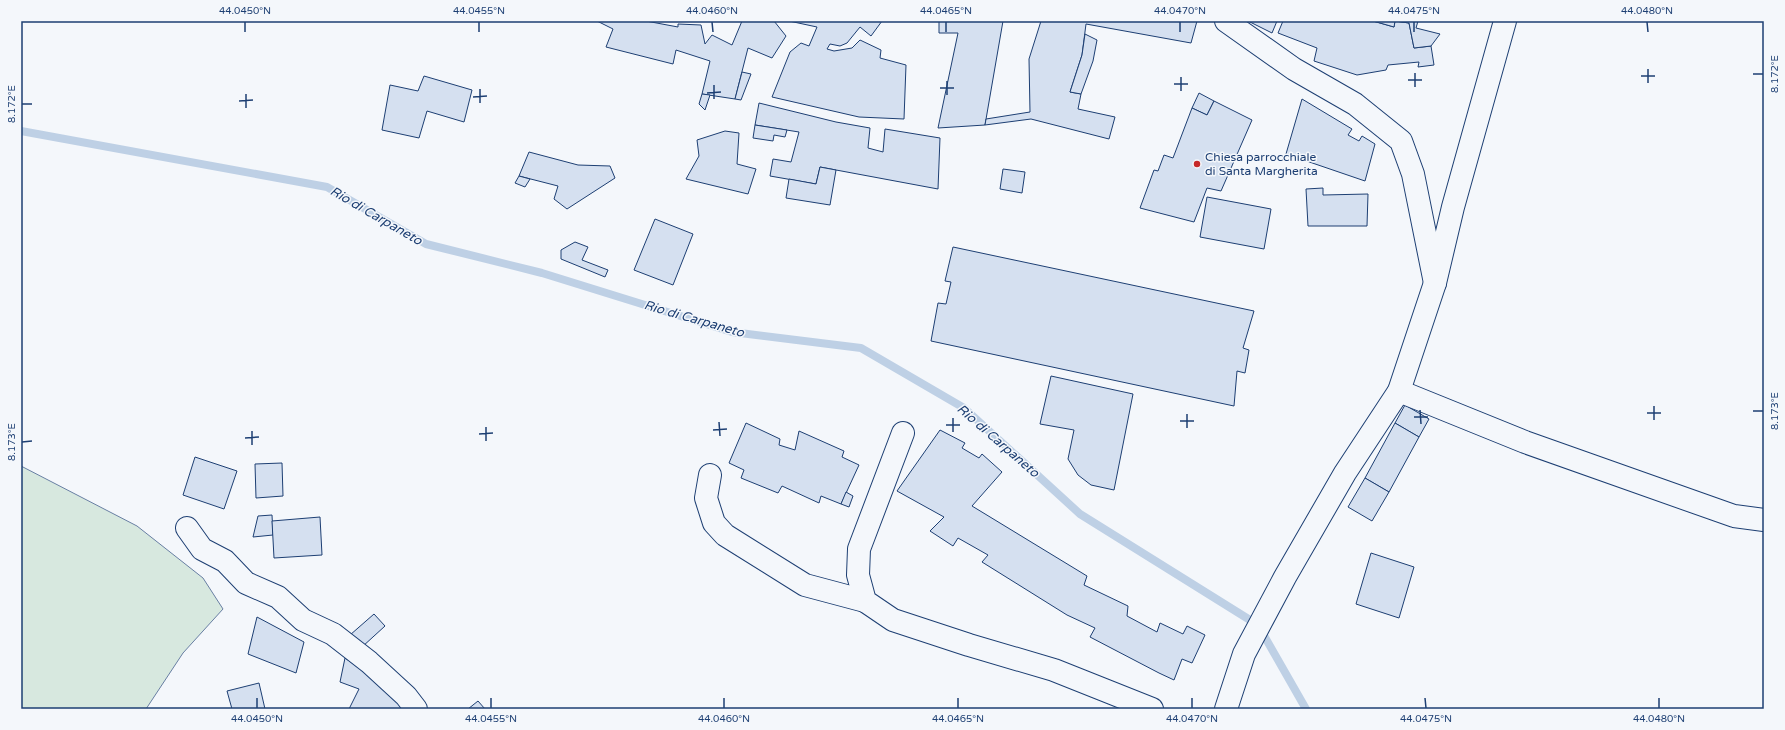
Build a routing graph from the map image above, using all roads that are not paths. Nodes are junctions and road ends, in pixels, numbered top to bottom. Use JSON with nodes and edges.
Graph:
{"nodes":[{"id":1,"x":1226,"y":21,"type":"edge"},
{"id":2,"x":1505,"y":21,"type":"edge"},
{"id":3,"x":1435,"y":283,"type":"junction"},
{"id":4,"x":1399,"y":391,"type":"junction"},
{"id":5,"x":903,"y":433,"type":"dead end"},
{"id":6,"x":710,"y":475,"type":"dead end"},
{"id":7,"x":1764,"y":520,"type":"edge"},
{"id":8,"x":187,"y":528,"type":"dead end"},
{"id":9,"x":865,"y":601,"type":"junction"},
{"id":10,"x":416,"y":709,"type":"edge"},
{"id":11,"x":1152,"y":709,"type":"edge"},
{"id":12,"x":1226,"y":709,"type":"edge"}],
"edges":[{"from":1,"to":3,"type":"street"},
{"from":2,"to":3,"type":"street"},
{"from":3,"to":4,"type":"street"},
{"from":4,"to":7,"type":"street"},
{"from":4,"to":12,"type":"street"},
{"from":5,"to":9,"type":"street"},
{"from":6,"to":9,"type":"street"},
{"from":8,"to":10,"type":"street"},
{"from":9,"to":11,"type":"street"}]}
